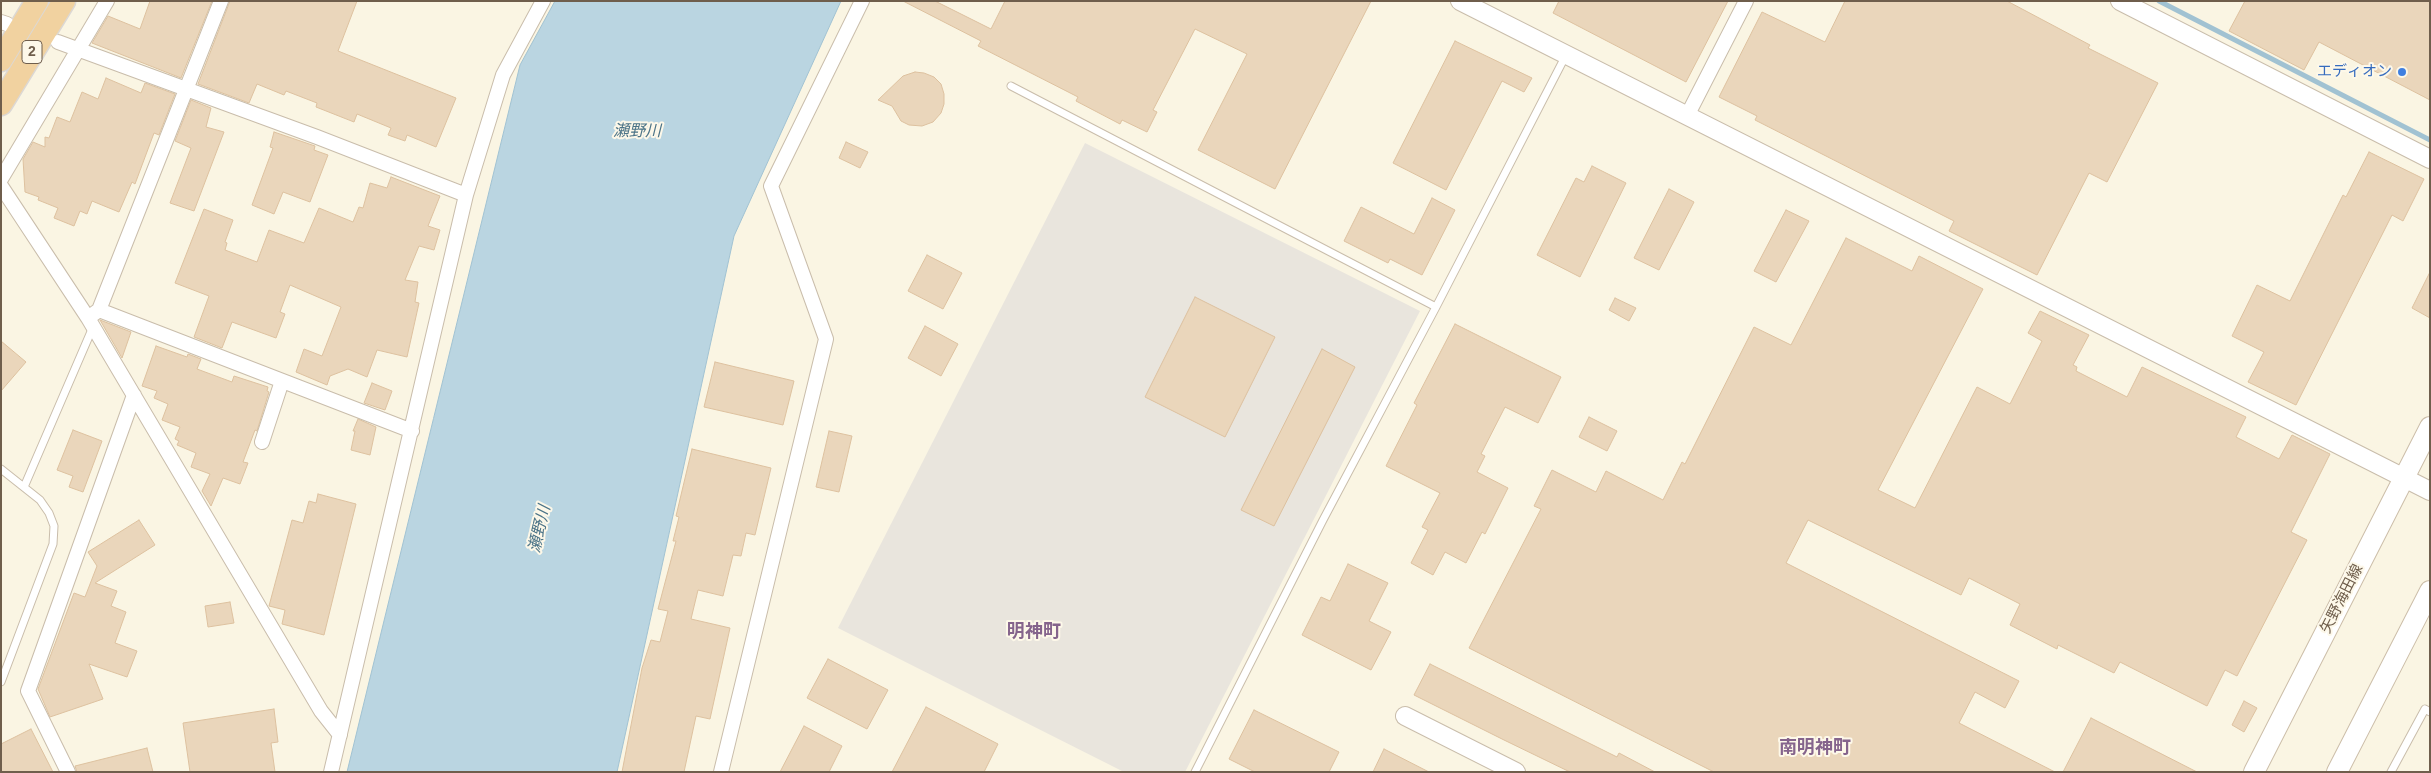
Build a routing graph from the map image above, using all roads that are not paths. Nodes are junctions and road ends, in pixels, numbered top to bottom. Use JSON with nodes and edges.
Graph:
{"nodes":[{"id":1,"x":37,"y":1,"type":"edge"},
{"id":2,"x":64,"y":1,"type":"edge"},
{"id":3,"x":107,"y":1,"type":"edge"},
{"id":4,"x":221,"y":1,"type":"edge"},
{"id":5,"x":542,"y":1,"type":"edge"},
{"id":6,"x":862,"y":1,"type":"edge"},
{"id":7,"x":1460,"y":1,"type":"edge"},
{"id":8,"x":1746,"y":1,"type":"edge"},
{"id":9,"x":2120,"y":1,"type":"edge"},
{"id":10,"x":58,"y":42,"type":"dead end"},
{"id":11,"x":78,"y":50,"type":"junction"},
{"id":12,"x":1566,"y":55,"type":"junction"},
{"id":13,"x":1,"y":60,"type":"edge"},
{"id":14,"x":1010,"y":86,"type":"dead end"},
{"id":15,"x":186,"y":88,"type":"junction"},
{"id":16,"x":1,"y":104,"type":"edge"},
{"id":17,"x":1687,"y":116,"type":"junction"},
{"id":18,"x":2430,"y":159,"type":"edge"},
{"id":19,"x":1,"y":179,"type":"edge"},
{"id":20,"x":1,"y":186,"type":"edge"},
{"id":21,"x":466,"y":195,"type":"junction"},
{"id":22,"x":1436,"y":307,"type":"junction"},
{"id":23,"x":94,"y":318,"type":"junction"},
{"id":24,"x":282,"y":381,"type":"junction"},
{"id":25,"x":134,"y":395,"type":"junction"},
{"id":26,"x":2430,"y":427,"type":"edge"},
{"id":27,"x":412,"y":431,"type":"junction"},
{"id":28,"x":262,"y":442,"type":"dead end"},
{"id":29,"x":1,"y":469,"type":"edge"},
{"id":30,"x":2404,"y":478,"type":"junction"},
{"id":31,"x":24,"y":487,"type":"junction"},
{"id":32,"x":2430,"y":492,"type":"edge"},
{"id":33,"x":2430,"y":591,"type":"edge"},
{"id":34,"x":1,"y":682,"type":"edge"},
{"id":35,"x":2430,"y":712,"type":"edge"},
{"id":36,"x":1405,"y":716,"type":"dead end"},
{"id":37,"x":340,"y":736,"type":"junction"},
{"id":38,"x":68,"y":772,"type":"edge"},
{"id":39,"x":331,"y":772,"type":"edge"},
{"id":40,"x":721,"y":772,"type":"edge"},
{"id":41,"x":1195,"y":772,"type":"edge"},
{"id":42,"x":1516,"y":772,"type":"edge"},
{"id":43,"x":2254,"y":772,"type":"edge"},
{"id":44,"x":2338,"y":772,"type":"edge"},
{"id":45,"x":2391,"y":772,"type":"edge"}],
"edges":[{"from":1,"to":13,"type":"highway","number":"2"},
{"from":2,"to":16,"type":"highway","number":"2"},
{"from":3,"to":11,"type":"street"},
{"from":4,"to":15,"type":"street"},
{"from":5,"to":21,"type":"street"},
{"from":6,"to":40,"type":"street"},
{"from":7,"to":12,"type":"street"},
{"from":8,"to":17,"type":"street"},
{"from":9,"to":18,"type":"street"},
{"from":10,"to":11,"type":"street"},
{"from":11,"to":15,"type":"street"},
{"from":11,"to":19,"type":"street"},
{"from":12,"to":17,"type":"street"},
{"from":12,"to":22,"type":"lane"},
{"from":14,"to":22,"type":"lane"},
{"from":15,"to":21,"type":"street"},
{"from":15,"to":23,"type":"street"},
{"from":17,"to":30,"type":"street"},
{"from":20,"to":23,"type":"street"},
{"from":21,"to":27,"type":"street"},
{"from":22,"to":41,"type":"lane"},
{"from":23,"to":24,"type":"street"},
{"from":23,"to":25,"type":"street"},
{"from":23,"to":31,"type":"lane"},
{"from":24,"to":27,"type":"street"},
{"from":24,"to":28,"type":"street"},
{"from":25,"to":37,"type":"street"},
{"from":25,"to":38,"type":"street"},
{"from":26,"to":30,"type":"main road","name":"矢野海田線"},
{"from":27,"to":37,"type":"street"},
{"from":29,"to":31,"type":"lane"},
{"from":30,"to":32,"type":"street"},
{"from":30,"to":43,"type":"main road","name":"矢野海田線"},
{"from":31,"to":34,"type":"lane"},
{"from":33,"to":44,"type":"main road"},
{"from":35,"to":45,"type":"lane"},
{"from":36,"to":42,"type":"street"},
{"from":37,"to":39,"type":"street"}]}
